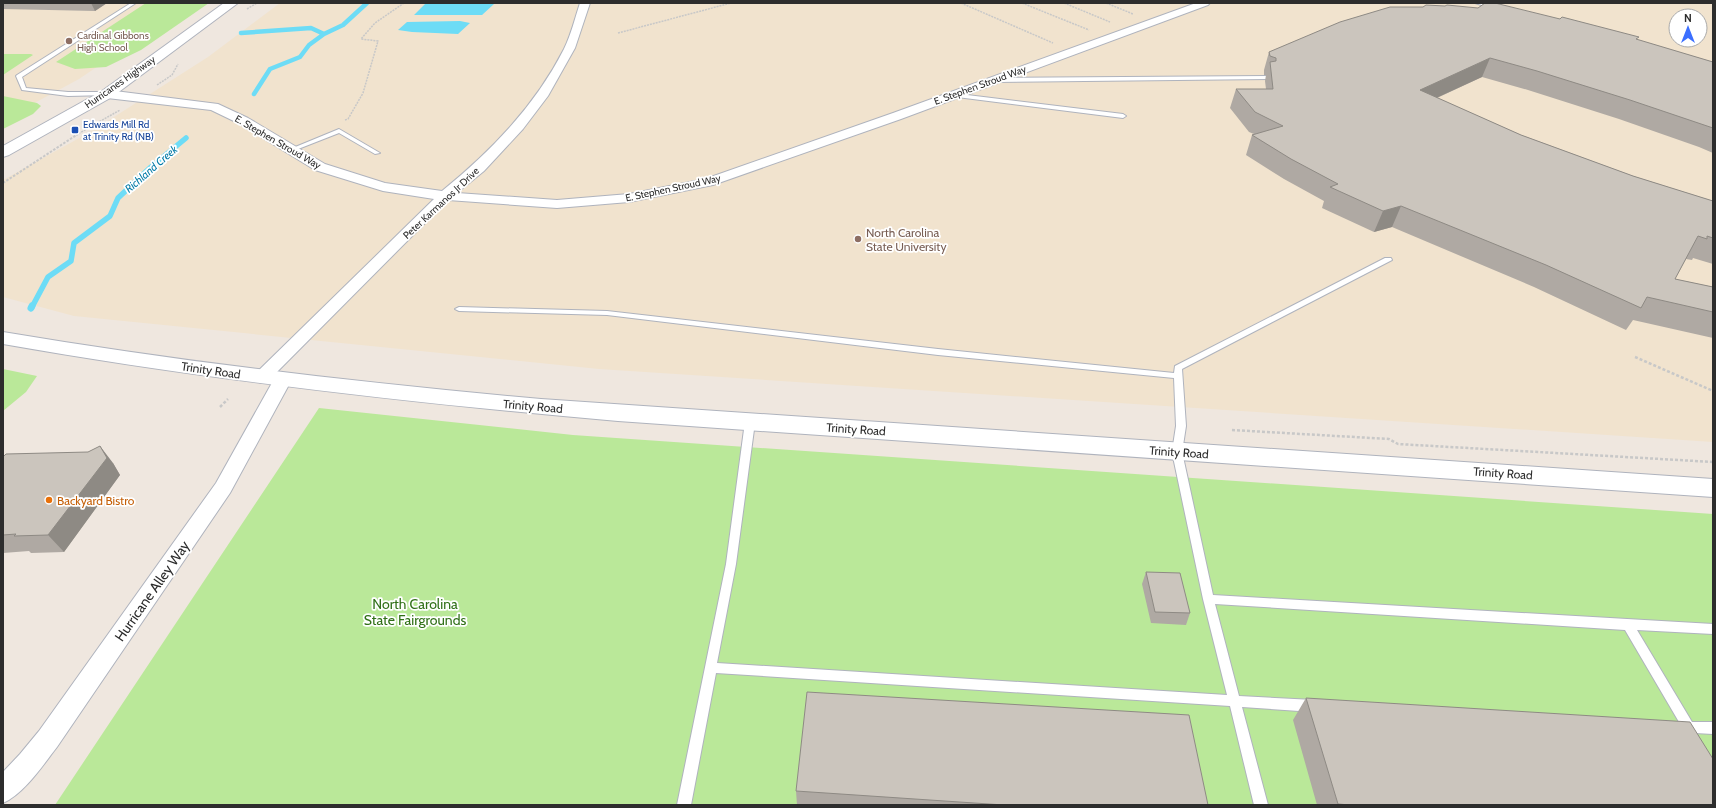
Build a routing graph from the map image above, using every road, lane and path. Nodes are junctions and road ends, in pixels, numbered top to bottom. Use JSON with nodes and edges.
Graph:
{"nodes":[{"id":1,"x":134,"y":3,"type":"edge"},
{"id":2,"x":232,"y":3,"type":"edge"},
{"id":3,"x":404,"y":3,"type":"edge"},
{"id":4,"x":585,"y":3,"type":"edge"},
{"id":5,"x":731,"y":3,"type":"edge"},
{"id":6,"x":961,"y":3,"type":"edge"},
{"id":7,"x":1022,"y":3,"type":"edge"},
{"id":8,"x":1064,"y":3,"type":"edge"},
{"id":9,"x":1106,"y":3,"type":"edge"},
{"id":10,"x":1205,"y":3,"type":"edge"},
{"id":11,"x":1477,"y":3,"type":"edge"},
{"id":12,"x":1488,"y":6,"type":"edge"},
{"id":13,"x":1135,"y":15,"type":"dead end"},
{"id":14,"x":1113,"y":23,"type":"dead end"},
{"id":15,"x":1090,"y":31,"type":"dead end"},
{"id":16,"x":618,"y":33,"type":"dead end"},
{"id":17,"x":1056,"y":44,"type":"dead end"},
{"id":18,"x":1267,"y":78,"type":"dead end"},
{"id":19,"x":993,"y":80,"type":"junction"},
{"id":20,"x":108,"y":94,"type":"junction"},
{"id":21,"x":951,"y":95,"type":"junction"},
{"id":22,"x":116,"y":113,"type":"dead end"},
{"id":23,"x":1123,"y":116,"type":"dead end"},
{"id":24,"x":341,"y":122,"type":"dead end"},
{"id":25,"x":291,"y":150,"type":"junction"},
{"id":26,"x":3,"y":152,"type":"edge"},
{"id":27,"x":377,"y":153,"type":"dead end"},
{"id":28,"x":3,"y":183,"type":"edge"},
{"id":29,"x":445,"y":196,"type":"junction"},
{"id":30,"x":1388,"y":260,"type":"dead end"},
{"id":31,"x":459,"y":309,"type":"dead end"},
{"id":32,"x":3,"y":338,"type":"edge"},
{"id":33,"x":1635,"y":357,"type":"dead end"},
{"id":34,"x":1180,"y":376,"type":"junction"},
{"id":35,"x":272,"y":379,"type":"junction"},
{"id":36,"x":1713,"y":391,"type":"edge"},
{"id":37,"x":228,"y":399,"type":"dead end"},
{"id":38,"x":220,"y":407,"type":"dead end"},
{"id":39,"x":750,"y":422,"type":"junction"},
{"id":40,"x":1232,"y":430,"type":"dead end"},
{"id":41,"x":1177,"y":452,"type":"junction"},
{"id":42,"x":1713,"y":462,"type":"edge"},
{"id":43,"x":1713,"y":488,"type":"edge"},
{"id":44,"x":1208,"y":599,"type":"junction"},
{"id":45,"x":1628,"y":625,"type":"junction"},
{"id":46,"x":1713,"y":629,"type":"edge"},
{"id":47,"x":711,"y":668,"type":"junction"},
{"id":48,"x":1234,"y":701,"type":"junction"},
{"id":49,"x":1322,"y":706,"type":"edge"},
{"id":50,"x":1672,"y":726,"type":"edge"},
{"id":51,"x":1688,"y":727,"type":"junction"},
{"id":52,"x":1713,"y":728,"type":"edge"},
{"id":53,"x":1695,"y":739,"type":"edge"},
{"id":54,"x":3,"y":790,"type":"edge"},
{"id":55,"x":684,"y":805,"type":"edge"},
{"id":56,"x":1261,"y":805,"type":"edge"}],
"edges":[{"from":1,"to":20,"type":"lane"},
{"from":2,"to":20,"type":"main road","name":"Hurricanes Highway"},
{"from":3,"to":24,"type":"path"},
{"from":4,"to":29,"type":"street","name":"Peter Karmanos Jr Drive"},
{"from":5,"to":16,"type":"path"},
{"from":6,"to":17,"type":"path"},
{"from":7,"to":15,"type":"path"},
{"from":8,"to":14,"type":"path"},
{"from":9,"to":13,"type":"path"},
{"from":10,"to":19,"type":"street","name":"E. Stephen Stroud Way"},
{"from":11,"to":12,"type":"lane"},
{"from":18,"to":19,"type":"lane"},
{"from":19,"to":21,"type":"street","name":"E. Stephen Stroud Way"},
{"from":20,"to":25,"type":"street","name":"E. Stephen Stroud Way"},
{"from":20,"to":26,"type":"main road","name":"Hurricanes Highway"},
{"from":21,"to":23,"type":"lane"},
{"from":21,"to":29,"type":"street","name":"E. Stephen Stroud Way"},
{"from":22,"to":28,"type":"path"},
{"from":25,"to":27,"type":"lane"},
{"from":25,"to":29,"type":"street","name":"E. Stephen Stroud Way"},
{"from":29,"to":35,"type":"street","name":"Peter Karmanos Jr Drive"},
{"from":30,"to":34,"type":"lane"},
{"from":31,"to":34,"type":"lane"},
{"from":32,"to":35,"type":"main road","name":"Trinity Road"},
{"from":33,"to":36,"type":"path"},
{"from":34,"to":41,"type":"lane"},
{"from":35,"to":39,"type":"main road","name":"Trinity Road"},
{"from":35,"to":54,"type":"street","name":"Hurricane Alley Way"},
{"from":37,"to":38,"type":"path"},
{"from":39,"to":41,"type":"main road","name":"Trinity Road"},
{"from":39,"to":47,"type":"lane"},
{"from":40,"to":42,"type":"path"},
{"from":41,"to":43,"type":"main road","name":"Trinity Road"},
{"from":41,"to":44,"type":"lane"},
{"from":44,"to":45,"type":"lane"},
{"from":44,"to":48,"type":"lane"},
{"from":45,"to":46,"type":"lane"},
{"from":45,"to":51,"type":"lane"},
{"from":47,"to":48,"type":"lane"},
{"from":47,"to":55,"type":"lane"},
{"from":48,"to":49,"type":"lane"},
{"from":48,"to":56,"type":"lane"},
{"from":50,"to":51,"type":"lane"},
{"from":51,"to":52,"type":"lane"},
{"from":51,"to":53,"type":"lane"}]}
